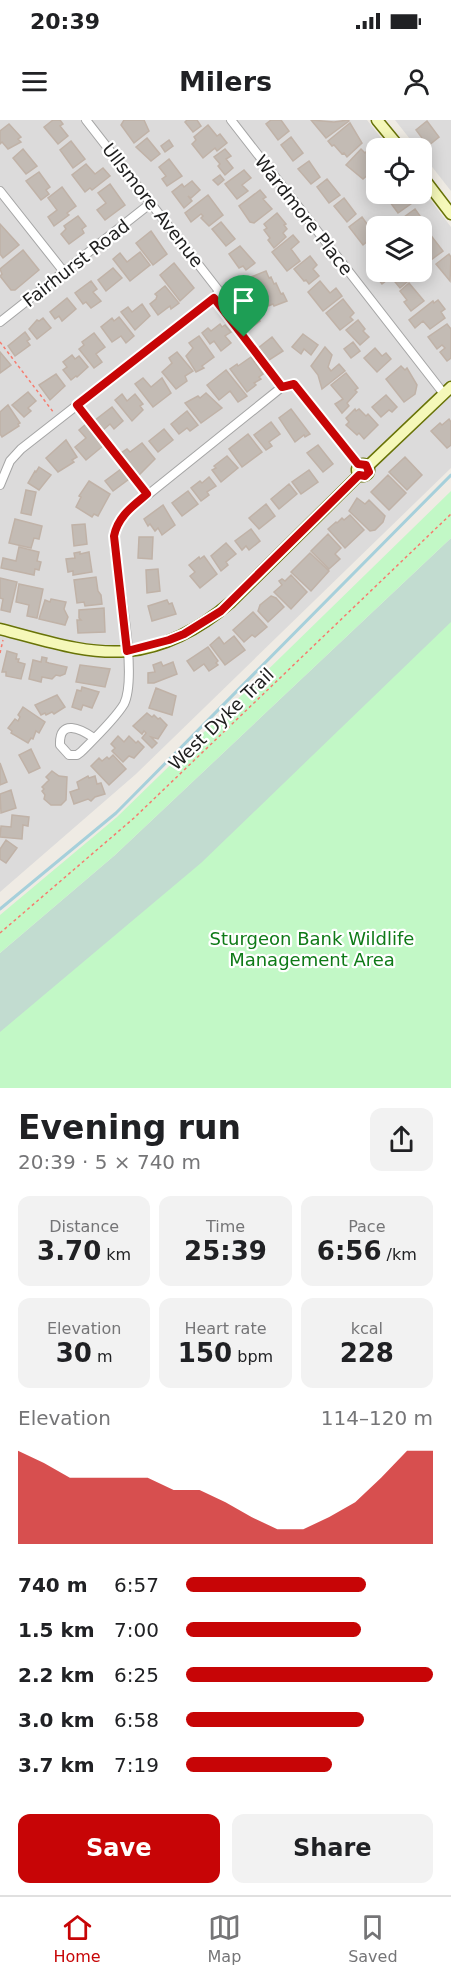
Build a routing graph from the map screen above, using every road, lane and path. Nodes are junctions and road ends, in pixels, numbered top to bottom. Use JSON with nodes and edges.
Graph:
{"nodes":[{"id":1,"x":86,"y":120,"type":"edge"},
{"id":2,"x":231,"y":120,"type":"edge"},
{"id":3,"x":377,"y":120,"type":"edge"},
{"id":4,"x":392,"y":138,"type":"edge"},
{"id":5,"x":432,"y":189,"type":"edge"},
{"id":6,"x":0,"y":191,"type":"edge"},
{"id":7,"x":151,"y":203,"type":"junction"},
{"id":8,"x":451,"y":214,"type":"edge"},
{"id":9,"x":64,"y":272,"type":"junction"},
{"id":10,"x":217,"y":294,"type":"junction"},
{"id":11,"x":0,"y":322,"type":"edge"},
{"id":12,"x":0,"y":342,"type":"edge"},
{"id":13,"x":282,"y":387,"type":"junction"},
{"id":14,"x":447,"y":391,"type":"edge"},
{"id":15,"x":77,"y":405,"type":"junction"},
{"id":16,"x":59,"y":419,"type":"junction"},
{"id":17,"x":362,"y":469,"type":"junction"},
{"id":18,"x":0,"y":485,"type":"edge"},
{"id":19,"x":147,"y":494,"type":"junction"},
{"id":20,"x":451,"y":514,"type":"edge"},
{"id":21,"x":3,"y":630,"type":"edge"},
{"id":22,"x":127,"y":651,"type":"junction"},
{"id":23,"x":0,"y":653,"type":"edge"},
{"id":24,"x":94,"y":738,"type":"junction"},
{"id":25,"x":0,"y":933,"type":"edge"}],
"edges":[{"from":1,"to":7,"type":"street","name":"Ullsmore Avenue"},
{"from":2,"to":14,"type":"street","name":"Wardmore Place"},
{"from":3,"to":4,"type":"street"},
{"from":5,"to":8,"type":"street"},
{"from":6,"to":9,"type":"street"},
{"from":7,"to":9,"type":"street","name":"Fairhurst Road"},
{"from":7,"to":10,"type":"street","name":"Ullsmore Avenue"},
{"from":9,"to":11,"type":"street","name":"Fairhurst Road"},
{"from":10,"to":13,"type":"path"},
{"from":10,"to":15,"type":"street"},
{"from":12,"to":16,"type":"path"},
{"from":13,"to":17,"type":"street"},
{"from":13,"to":19,"type":"street"},
{"from":14,"to":17,"type":"street"},
{"from":15,"to":16,"type":"street"},
{"from":15,"to":19,"type":"path"},
{"from":16,"to":18,"type":"street"},
{"from":17,"to":22,"type":"street"},
{"from":19,"to":22,"type":"street"},
{"from":20,"to":25,"type":"path","name":"West Dyke Trail"},
{"from":21,"to":22,"type":"street"},
{"from":21,"to":23,"type":"path"},
{"from":22,"to":24,"type":"street"},
{"from":24,"to":24,"type":"street"}]}
